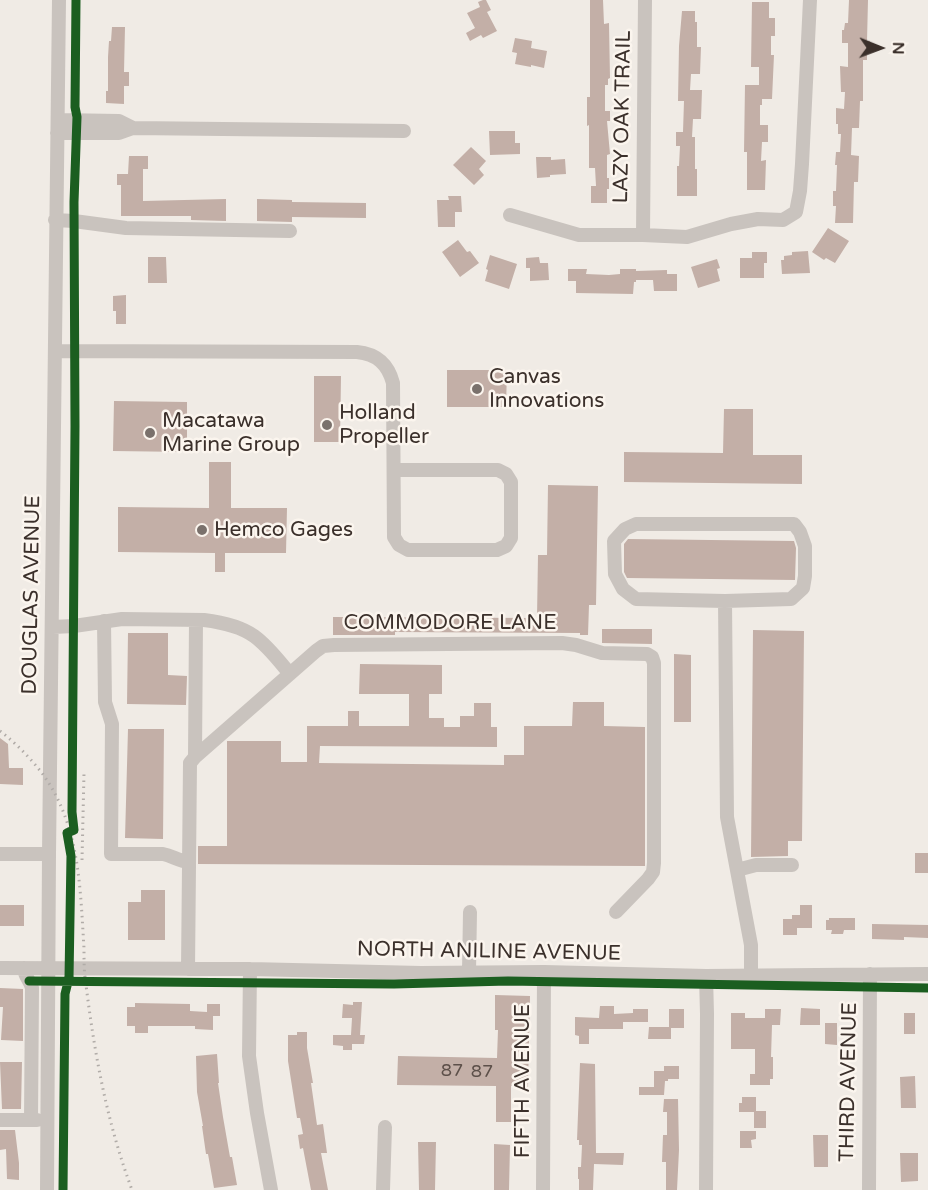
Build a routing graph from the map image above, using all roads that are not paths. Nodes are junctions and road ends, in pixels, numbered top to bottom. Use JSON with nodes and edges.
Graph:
{"nodes":[{"id":1,"x":59,"y":0,"type":"edge"},
{"id":2,"x":645,"y":0,"type":"edge"},
{"id":3,"x":810,"y":0,"type":"edge"},
{"id":4,"x":57,"y":127,"type":"junction"},
{"id":5,"x":404,"y":131,"type":"dead end"},
{"id":6,"x":510,"y":215,"type":"dead end"},
{"id":7,"x":56,"y":220,"type":"junction"},
{"id":8,"x":290,"y":231,"type":"dead end"},
{"id":9,"x":643,"y":235,"type":"junction"},
{"id":10,"x":55,"y":351,"type":"junction"},
{"id":11,"x":394,"y":471,"type":"junction"},
{"id":12,"x":725,"y":601,"type":"junction"},
{"id":13,"x":195,"y":620,"type":"junction"},
{"id":14,"x":104,"y":621,"type":"junction"},
{"id":15,"x":53,"y":627,"type":"junction"},
{"id":16,"x":290,"y":674,"type":"junction"},
{"id":17,"x":195,"y":757,"type":"junction"},
{"id":18,"x":0,"y":854,"type":"edge"},
{"id":19,"x":49,"y":854,"type":"junction"},
{"id":20,"x":189,"y":861,"type":"junction"},
{"id":21,"x":792,"y":865,"type":"dead end"},
{"id":22,"x":737,"y":870,"type":"junction"},
{"id":23,"x":470,"y":912,"type":"dead end"},
{"id":24,"x":616,"y":912,"type":"dead end"},
{"id":25,"x":0,"y":968,"type":"edge"},
{"id":26,"x":28,"y":968,"type":"junction"},
{"id":27,"x":49,"y":968,"type":"junction"},
{"id":28,"x":188,"y":969,"type":"junction"},
{"id":29,"x":250,"y":969,"type":"junction"},
{"id":30,"x":469,"y":972,"type":"junction"},
{"id":31,"x":544,"y":972,"type":"junction"},
{"id":32,"x":870,"y":974,"type":"junction"},
{"id":33,"x":928,"y":974,"type":"edge"},
{"id":34,"x":751,"y":975,"type":"junction"},
{"id":35,"x":706,"y":976,"type":"junction"},
{"id":36,"x":0,"y":1120,"type":"edge"},
{"id":37,"x":31,"y":1120,"type":"junction"},
{"id":38,"x":48,"y":1120,"type":"junction"},
{"id":39,"x":385,"y":1127,"type":"dead end"},
{"id":40,"x":47,"y":1190,"type":"edge"},
{"id":41,"x":271,"y":1190,"type":"edge"},
{"id":42,"x":383,"y":1190,"type":"edge"},
{"id":43,"x":543,"y":1190,"type":"edge"},
{"id":44,"x":706,"y":1190,"type":"edge"},
{"id":45,"x":868,"y":1190,"type":"edge"}],
"edges":[{"from":1,"to":4,"type":"street","name":"DOUGLAS AVENUE"},
{"from":2,"to":9,"type":"street","name":"LAZY OAK TRAIL"},
{"from":3,"to":9,"type":"street"},
{"from":4,"to":5,"type":"street"},
{"from":4,"to":7,"type":"street","name":"DOUGLAS AVENUE"},
{"from":6,"to":9,"type":"street"},
{"from":7,"to":8,"type":"street"},
{"from":7,"to":10,"type":"street","name":"DOUGLAS AVENUE"},
{"from":10,"to":11,"type":"street"},
{"from":10,"to":15,"type":"street","name":"DOUGLAS AVENUE"},
{"from":11,"to":11,"type":"street"},
{"from":12,"to":12,"type":"street"},
{"from":12,"to":22,"type":"street"},
{"from":13,"to":14,"type":"street"},
{"from":13,"to":16,"type":"street"},
{"from":13,"to":17,"type":"street"},
{"from":14,"to":15,"type":"street"},
{"from":14,"to":20,"type":"street"},
{"from":15,"to":19,"type":"street","name":"DOUGLAS AVENUE"},
{"from":16,"to":17,"type":"street","name":"COMMODORE LANE"},
{"from":16,"to":24,"type":"street","name":"COMMODORE LANE"},
{"from":17,"to":20,"type":"street"},
{"from":18,"to":19,"type":"street"},
{"from":19,"to":27,"type":"street","name":"DOUGLAS AVENUE"},
{"from":20,"to":28,"type":"street"},
{"from":21,"to":22,"type":"street"},
{"from":22,"to":34,"type":"street"},
{"from":23,"to":30,"type":"street"},
{"from":25,"to":26,"type":"street","name":"NORTH ANILINE AVENUE"},
{"from":26,"to":27,"type":"street","name":"NORTH ANILINE AVENUE"},
{"from":26,"to":37,"type":"street"},
{"from":27,"to":28,"type":"street","name":"NORTH ANILINE AVENUE"},
{"from":27,"to":38,"type":"street","name":"DOUGLAS AVENUE"},
{"from":28,"to":29,"type":"street","name":"NORTH ANILINE AVENUE"},
{"from":29,"to":30,"type":"street","name":"NORTH ANILINE AVENUE"},
{"from":29,"to":41,"type":"street"},
{"from":30,"to":31,"type":"street","name":"NORTH ANILINE AVENUE"},
{"from":31,"to":35,"type":"street","name":"NORTH ANILINE AVENUE"},
{"from":31,"to":43,"type":"street","name":"FIFTH AVENUE"},
{"from":32,"to":33,"type":"street","name":"NORTH ANILINE AVENUE"},
{"from":32,"to":34,"type":"street","name":"NORTH ANILINE AVENUE"},
{"from":32,"to":45,"type":"street","name":"THIRD AVENUE"},
{"from":34,"to":35,"type":"street","name":"NORTH ANILINE AVENUE"},
{"from":35,"to":44,"type":"street"},
{"from":36,"to":37,"type":"street"},
{"from":37,"to":38,"type":"street"},
{"from":38,"to":40,"type":"street","name":"DOUGLAS AVENUE"},
{"from":39,"to":42,"type":"street"}]}
